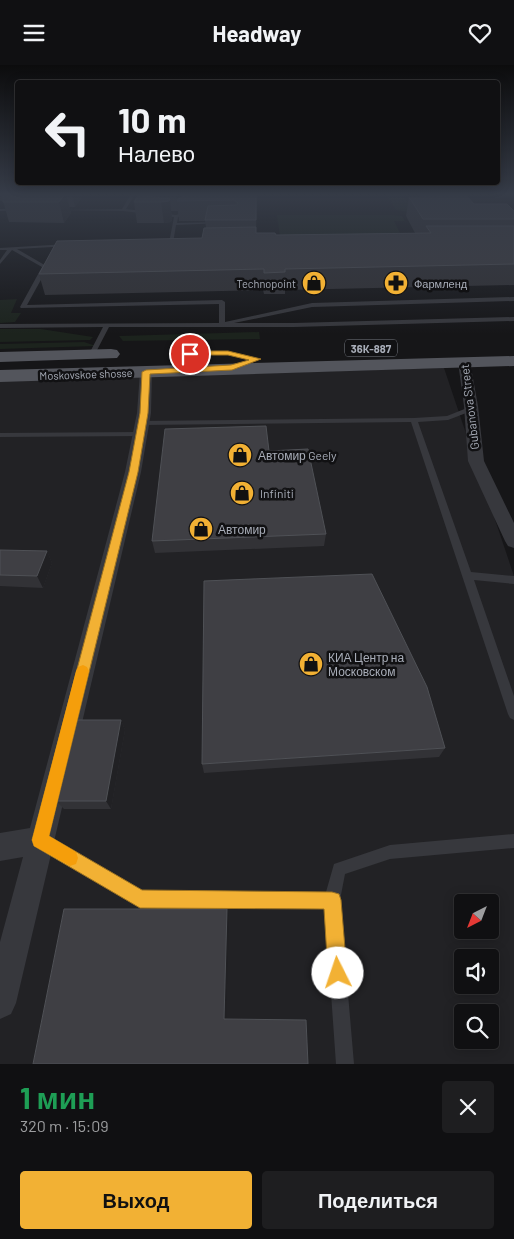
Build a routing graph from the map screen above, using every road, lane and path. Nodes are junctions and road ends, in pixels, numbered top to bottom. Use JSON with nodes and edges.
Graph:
{"nodes":[{"id":1,"x":161,"y":243,"type":"edge"},
{"id":2,"x":171,"y":243,"type":"joint"},
{"id":3,"x":180,"y":243,"type":"edge"},
{"id":4,"x":72,"y":245,"type":"edge"},
{"id":5,"x":11,"y":248,"type":"junction"},
{"id":6,"x":0,"y":249,"type":"edge"},
{"id":7,"x":0,"y":263,"type":"edge"},
{"id":8,"x":514,"y":299,"type":"edge"},
{"id":9,"x":29,"y":315,"type":"junction"},
{"id":10,"x":514,"y":319,"type":"edge"},
{"id":11,"x":222,"y":324,"type":"junction"},
{"id":12,"x":107,"y":325,"type":"junction"},
{"id":13,"x":0,"y":326,"type":"edge"},
{"id":14,"x":464,"y":352,"type":"junction"},
{"id":15,"x":514,"y":354,"type":"edge"},
{"id":16,"x":92,"y":355,"type":"junction"},
{"id":17,"x":0,"y":357,"type":"edge"},
{"id":18,"x":140,"y":360,"type":"junction"},
{"id":19,"x":230,"y":360,"type":"junction"},
{"id":20,"x":514,"y":361,"type":"edge"},
{"id":21,"x":0,"y":376,"type":"edge"},
{"id":22,"x":470,"y":410,"type":"junction"},
{"id":23,"x":414,"y":420,"type":"junction"},
{"id":24,"x":141,"y":428,"type":"junction"},
{"id":25,"x":0,"y":435,"type":"edge"},
{"id":26,"x":514,"y":541,"type":"edge"},
{"id":27,"x":467,"y":576,"type":"junction"},
{"id":28,"x":514,"y":580,"type":"edge"},
{"id":29,"x":514,"y":714,"type":"edge"},
{"id":30,"x":40,"y":840,"type":"junction"},
{"id":31,"x":514,"y":841,"type":"edge"},
{"id":32,"x":0,"y":847,"type":"edge"},
{"id":33,"x":332,"y":900,"type":"junction"},
{"id":34,"x":0,"y":1003,"type":"edge"},
{"id":35,"x":345,"y":1064,"type":"edge"}],
"edges":[{"from":1,"to":2,"type":"lane"},
{"from":2,"to":3,"type":"lane"},
{"from":4,"to":5,"type":"lane"},
{"from":5,"to":6,"type":"lane"},
{"from":5,"to":7,"type":"lane"},
{"from":5,"to":9,"type":"lane"},
{"from":8,"to":11,"type":"lane"},
{"from":9,"to":11,"type":"lane"},
{"from":9,"to":12,"type":"lane"},
{"from":9,"to":13,"type":"lane"},
{"from":10,"to":11,"type":"lane"},
{"from":11,"to":12,"type":"lane"},
{"from":12,"to":16,"type":"lane"},
{"from":14,"to":15,"type":"main road","name":"Moskovskoe shosse","number":"36К-887"},
{"from":14,"to":19,"type":"main road","name":"Moskovskoe shosse","number":"36К-887"},
{"from":14,"to":19,"type":"main road","name":"Moskovskoe shosse","number":"36К-887"},
{"from":14,"to":20,"type":"main road","name":"Moskovskoe shosse","number":"36К-887"},
{"from":14,"to":22,"type":"street","name":"Gubanova Street"},
{"from":16,"to":17,"type":"main road","name":"Moskovskoe shosse","number":"36К-887"},
{"from":16,"to":18,"type":"main road","name":"Moskovskoe shosse","number":"36К-887"},
{"from":18,"to":19,"type":"main road","name":"Moskovskoe shosse","number":"36К-887"},
{"from":18,"to":21,"type":"main road","name":"Moskovskoe shosse","number":"36К-887"},
{"from":18,"to":24,"type":"street"},
{"from":22,"to":23,"type":"lane"},
{"from":22,"to":26,"type":"street","name":"Gubanova Street"},
{"from":23,"to":24,"type":"lane"},
{"from":23,"to":27,"type":"lane"},
{"from":24,"to":25,"type":"lane"},
{"from":24,"to":30,"type":"street"},
{"from":27,"to":28,"type":"lane"},
{"from":27,"to":29,"type":"lane"},
{"from":30,"to":32,"type":"street"},
{"from":30,"to":33,"type":"lane"},
{"from":30,"to":34,"type":"street"},
{"from":31,"to":33,"type":"lane"},
{"from":33,"to":35,"type":"lane"}]}
